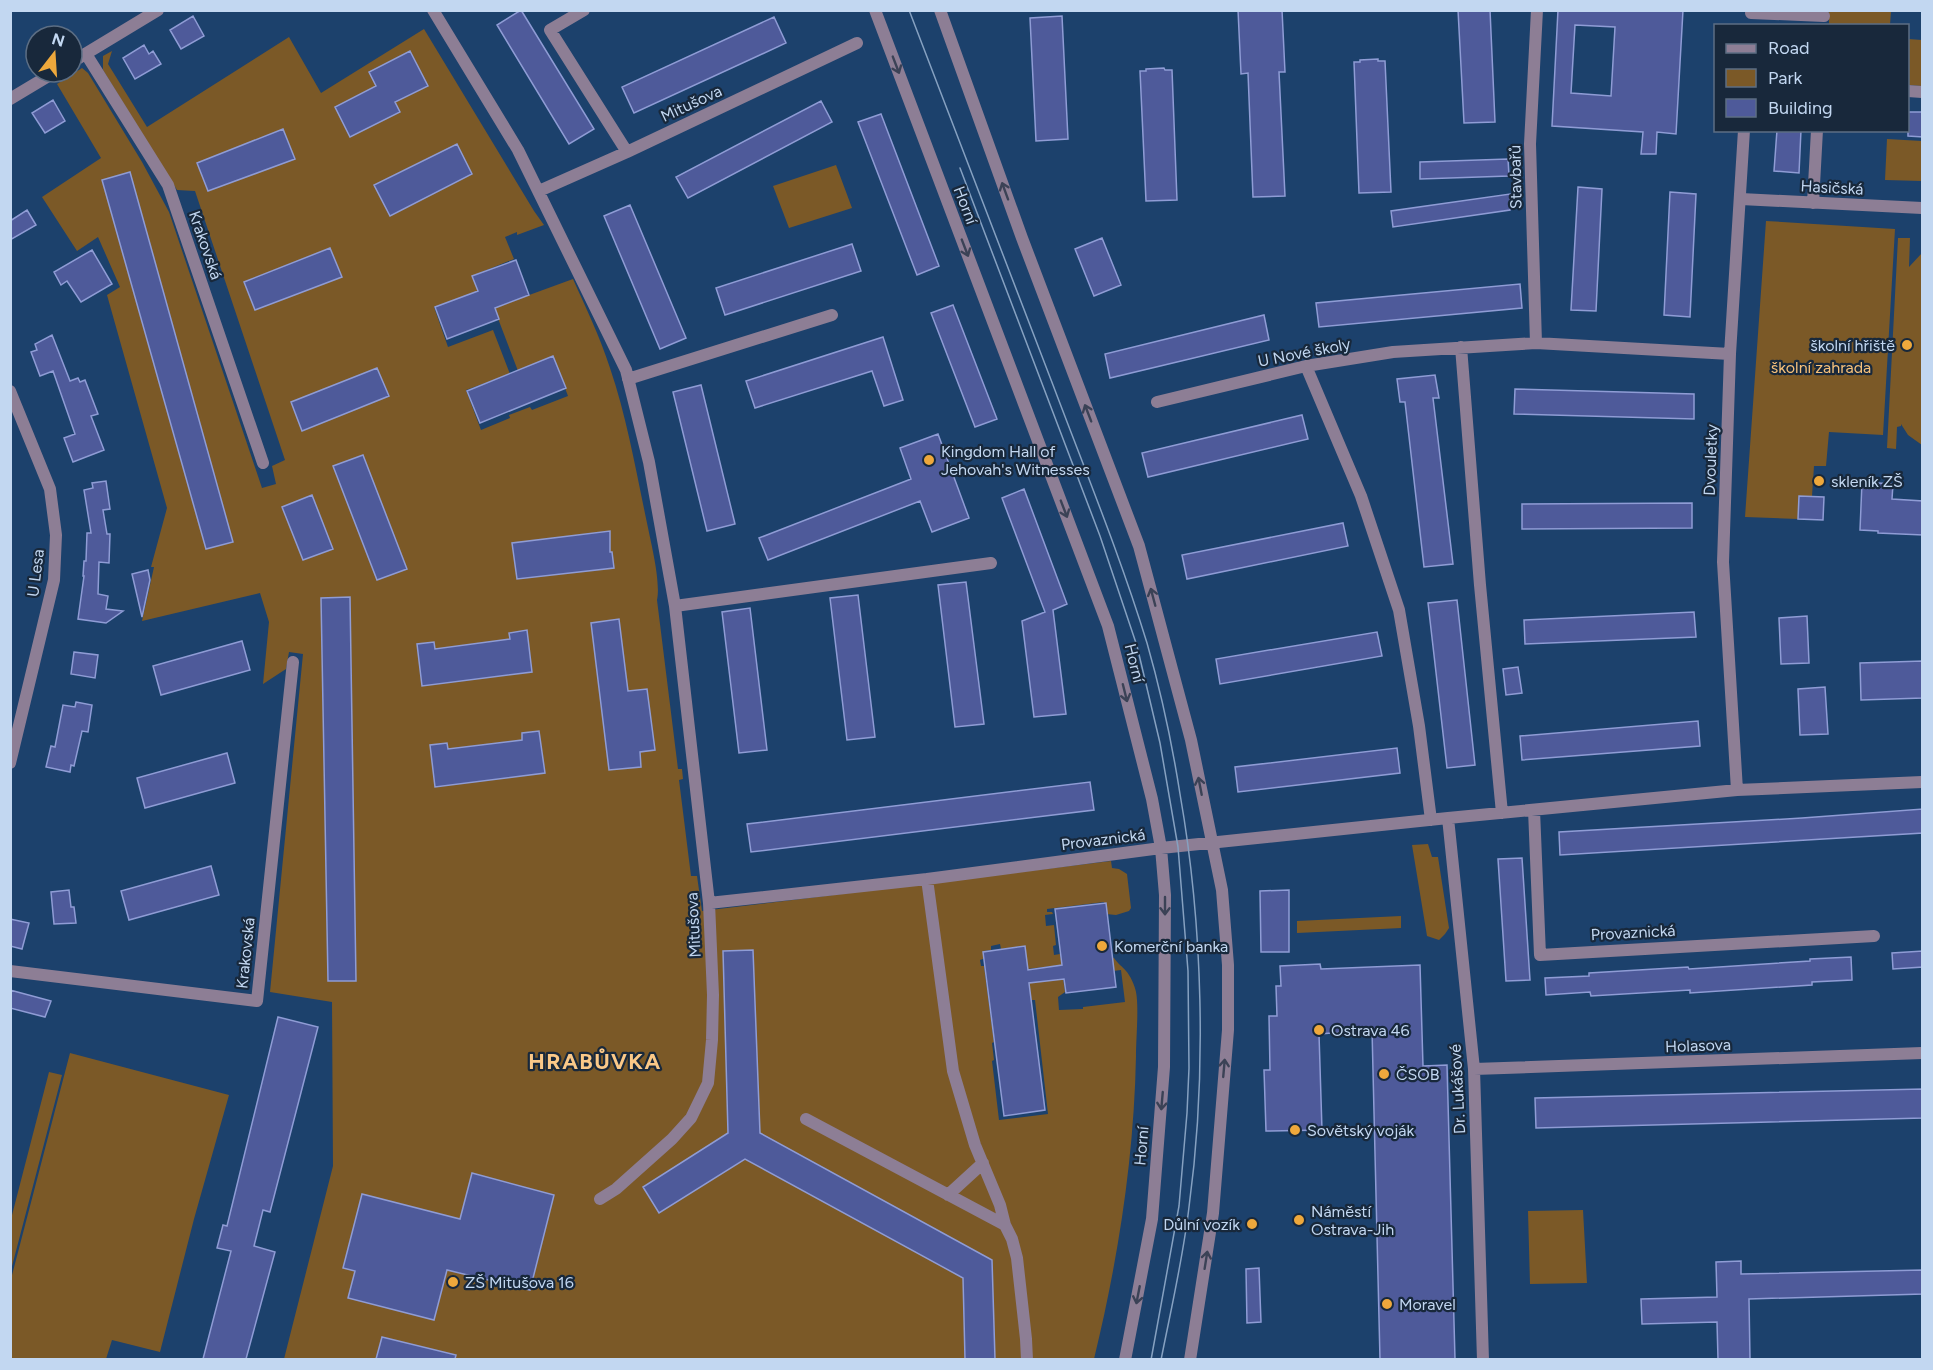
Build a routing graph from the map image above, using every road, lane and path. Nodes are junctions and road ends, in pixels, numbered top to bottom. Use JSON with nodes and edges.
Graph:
{"nodes":[{"id":1,"x":158,"y":10,"type":"edge"},
{"id":2,"x":433,"y":10,"type":"edge"},
{"id":3,"x":584,"y":10,"type":"edge"},
{"id":4,"x":875,"y":10,"type":"edge"},
{"id":5,"x":940,"y":10,"type":"edge"},
{"id":6,"x":1537,"y":10,"type":"edge"},
{"id":7,"x":1751,"y":16,"type":"edge"},
{"id":8,"x":1824,"y":17,"type":"edge"},
{"id":9,"x":857,"y":43,"type":"dead end"},
{"id":10,"x":86,"y":54,"type":"joint"},
{"id":11,"x":35,"y":84,"type":"edge"},
{"id":12,"x":10,"y":99,"type":"edge"},
{"id":13,"x":1744,"y":132,"type":"edge"},
{"id":14,"x":1817,"y":132,"type":"edge"},
{"id":15,"x":627,"y":152,"type":"junction"},
{"id":16,"x":539,"y":191,"type":"junction"},
{"id":17,"x":1741,"y":199,"type":"junction"},
{"id":18,"x":1813,"y":203,"type":"junction"},
{"id":19,"x":1923,"y":208,"type":"edge"},
{"id":20,"x":832,"y":315,"type":"dead end"},
{"id":21,"x":1536,"y":343,"type":"junction"},
{"id":22,"x":1461,"y":347,"type":"junction"},
{"id":23,"x":1730,"y":354,"type":"junction"},
{"id":24,"x":1306,"y":366,"type":"junction"},
{"id":25,"x":628,"y":379,"type":"junction"},
{"id":26,"x":10,"y":391,"type":"edge"},
{"id":27,"x":1157,"y":402,"type":"dead end"},
{"id":28,"x":263,"y":463,"type":"dead end"},
{"id":29,"x":991,"y":563,"type":"dead end"},
{"id":30,"x":675,"y":606,"type":"junction"},
{"id":31,"x":293,"y":662,"type":"dead end"},
{"id":32,"x":10,"y":763,"type":"edge"},
{"id":33,"x":1923,"y":782,"type":"edge"},
{"id":34,"x":1737,"y":790,"type":"junction"},
{"id":35,"x":1534,"y":810,"type":"junction"},
{"id":36,"x":1502,"y":813,"type":"junction"},
{"id":37,"x":1448,"y":818,"type":"junction"},
{"id":38,"x":1431,"y":820,"type":"junction"},
{"id":39,"x":1213,"y":843,"type":"junction"},
{"id":40,"x":1161,"y":848,"type":"junction"},
{"id":41,"x":927,"y":879,"type":"junction"},
{"id":42,"x":709,"y":903,"type":"junction"},
{"id":43,"x":1874,"y":936,"type":"dead end"},
{"id":44,"x":10,"y":971,"type":"edge"},
{"id":45,"x":1923,"y":1053,"type":"edge"},
{"id":46,"x":1474,"y":1069,"type":"junction"},
{"id":47,"x":806,"y":1119,"type":"dead end"},
{"id":48,"x":983,"y":1163,"type":"junction"},
{"id":49,"x":948,"y":1195,"type":"junction"},
{"id":50,"x":600,"y":1199,"type":"dead end"},
{"id":51,"x":1005,"y":1225,"type":"junction"},
{"id":52,"x":1027,"y":1359,"type":"edge"},
{"id":53,"x":1125,"y":1359,"type":"edge"},
{"id":54,"x":1190,"y":1359,"type":"edge"},
{"id":55,"x":1483,"y":1359,"type":"edge"}],
"edges":[{"from":1,"to":10,"type":"street"},
{"from":2,"to":16,"type":"street","name":"Mitušova"},
{"from":3,"to":15,"type":"street"},
{"from":4,"to":40,"type":"street","name":"Horní","one_way":true},
{"from":39,"to":5,"type":"street","name":"Horní","one_way":true},
{"from":6,"to":21,"type":"street","name":"Stavbařů"},
{"from":7,"to":8,"type":"street"},
{"from":9,"to":15,"type":"street","name":"Mitušova"},
{"from":10,"to":28,"type":"street","name":"Krakovská"},
{"from":11,"to":12,"type":"street"},
{"from":13,"to":17,"type":"street","name":"Dvouletky"},
{"from":14,"to":18,"type":"street"},
{"from":15,"to":16,"type":"street","name":"Mitušova"},
{"from":16,"to":25,"type":"street","name":"Mitušova"},
{"from":17,"to":18,"type":"street","name":"Hasičská"},
{"from":17,"to":23,"type":"street","name":"Dvouletky"},
{"from":18,"to":19,"type":"street","name":"Hasičská"},
{"from":20,"to":25,"type":"street"},
{"from":21,"to":22,"type":"street","name":"U Nové školy"},
{"from":21,"to":23,"type":"street","name":"U Nové školy"},
{"from":22,"to":24,"type":"street","name":"U Nové školy"},
{"from":22,"to":36,"type":"street"},
{"from":23,"to":34,"type":"street","name":"Dvouletky"},
{"from":24,"to":27,"type":"street","name":"U Nové školy"},
{"from":24,"to":38,"type":"street"},
{"from":25,"to":30,"type":"street","name":"Mitušova"},
{"from":26,"to":32,"type":"street","name":"U Lesa"},
{"from":29,"to":30,"type":"street"},
{"from":30,"to":42,"type":"street","name":"Mitušova"},
{"from":31,"to":44,"type":"street","name":"Krakovská"},
{"from":33,"to":34,"type":"street","name":"Provaznická"},
{"from":34,"to":35,"type":"street","name":"Provaznická"},
{"from":35,"to":36,"type":"street","name":"Provaznická"},
{"from":35,"to":43,"type":"street","name":"Provaznická"},
{"from":36,"to":37,"type":"street","name":"Provaznická"},
{"from":37,"to":38,"type":"street","name":"Provaznická"},
{"from":37,"to":46,"type":"street","name":"Dr. Lukášové"},
{"from":38,"to":39,"type":"street","name":"Provaznická"},
{"from":39,"to":40,"type":"street","name":"Provaznická"},
{"from":54,"to":39,"type":"street","name":"Horní","one_way":true},
{"from":40,"to":41,"type":"street","name":"Provaznická"},
{"from":40,"to":53,"type":"street","name":"Horní","one_way":true},
{"from":41,"to":42,"type":"street","name":"Provaznická"},
{"from":41,"to":48,"type":"street"},
{"from":42,"to":50,"type":"street","name":"Mitušova"},
{"from":45,"to":46,"type":"street","name":"Holasova"},
{"from":46,"to":55,"type":"street","name":"Dr. Lukášové"},
{"from":47,"to":49,"type":"street"},
{"from":48,"to":49,"type":"street"},
{"from":48,"to":51,"type":"street"},
{"from":49,"to":51,"type":"street"},
{"from":51,"to":52,"type":"street"}]}
